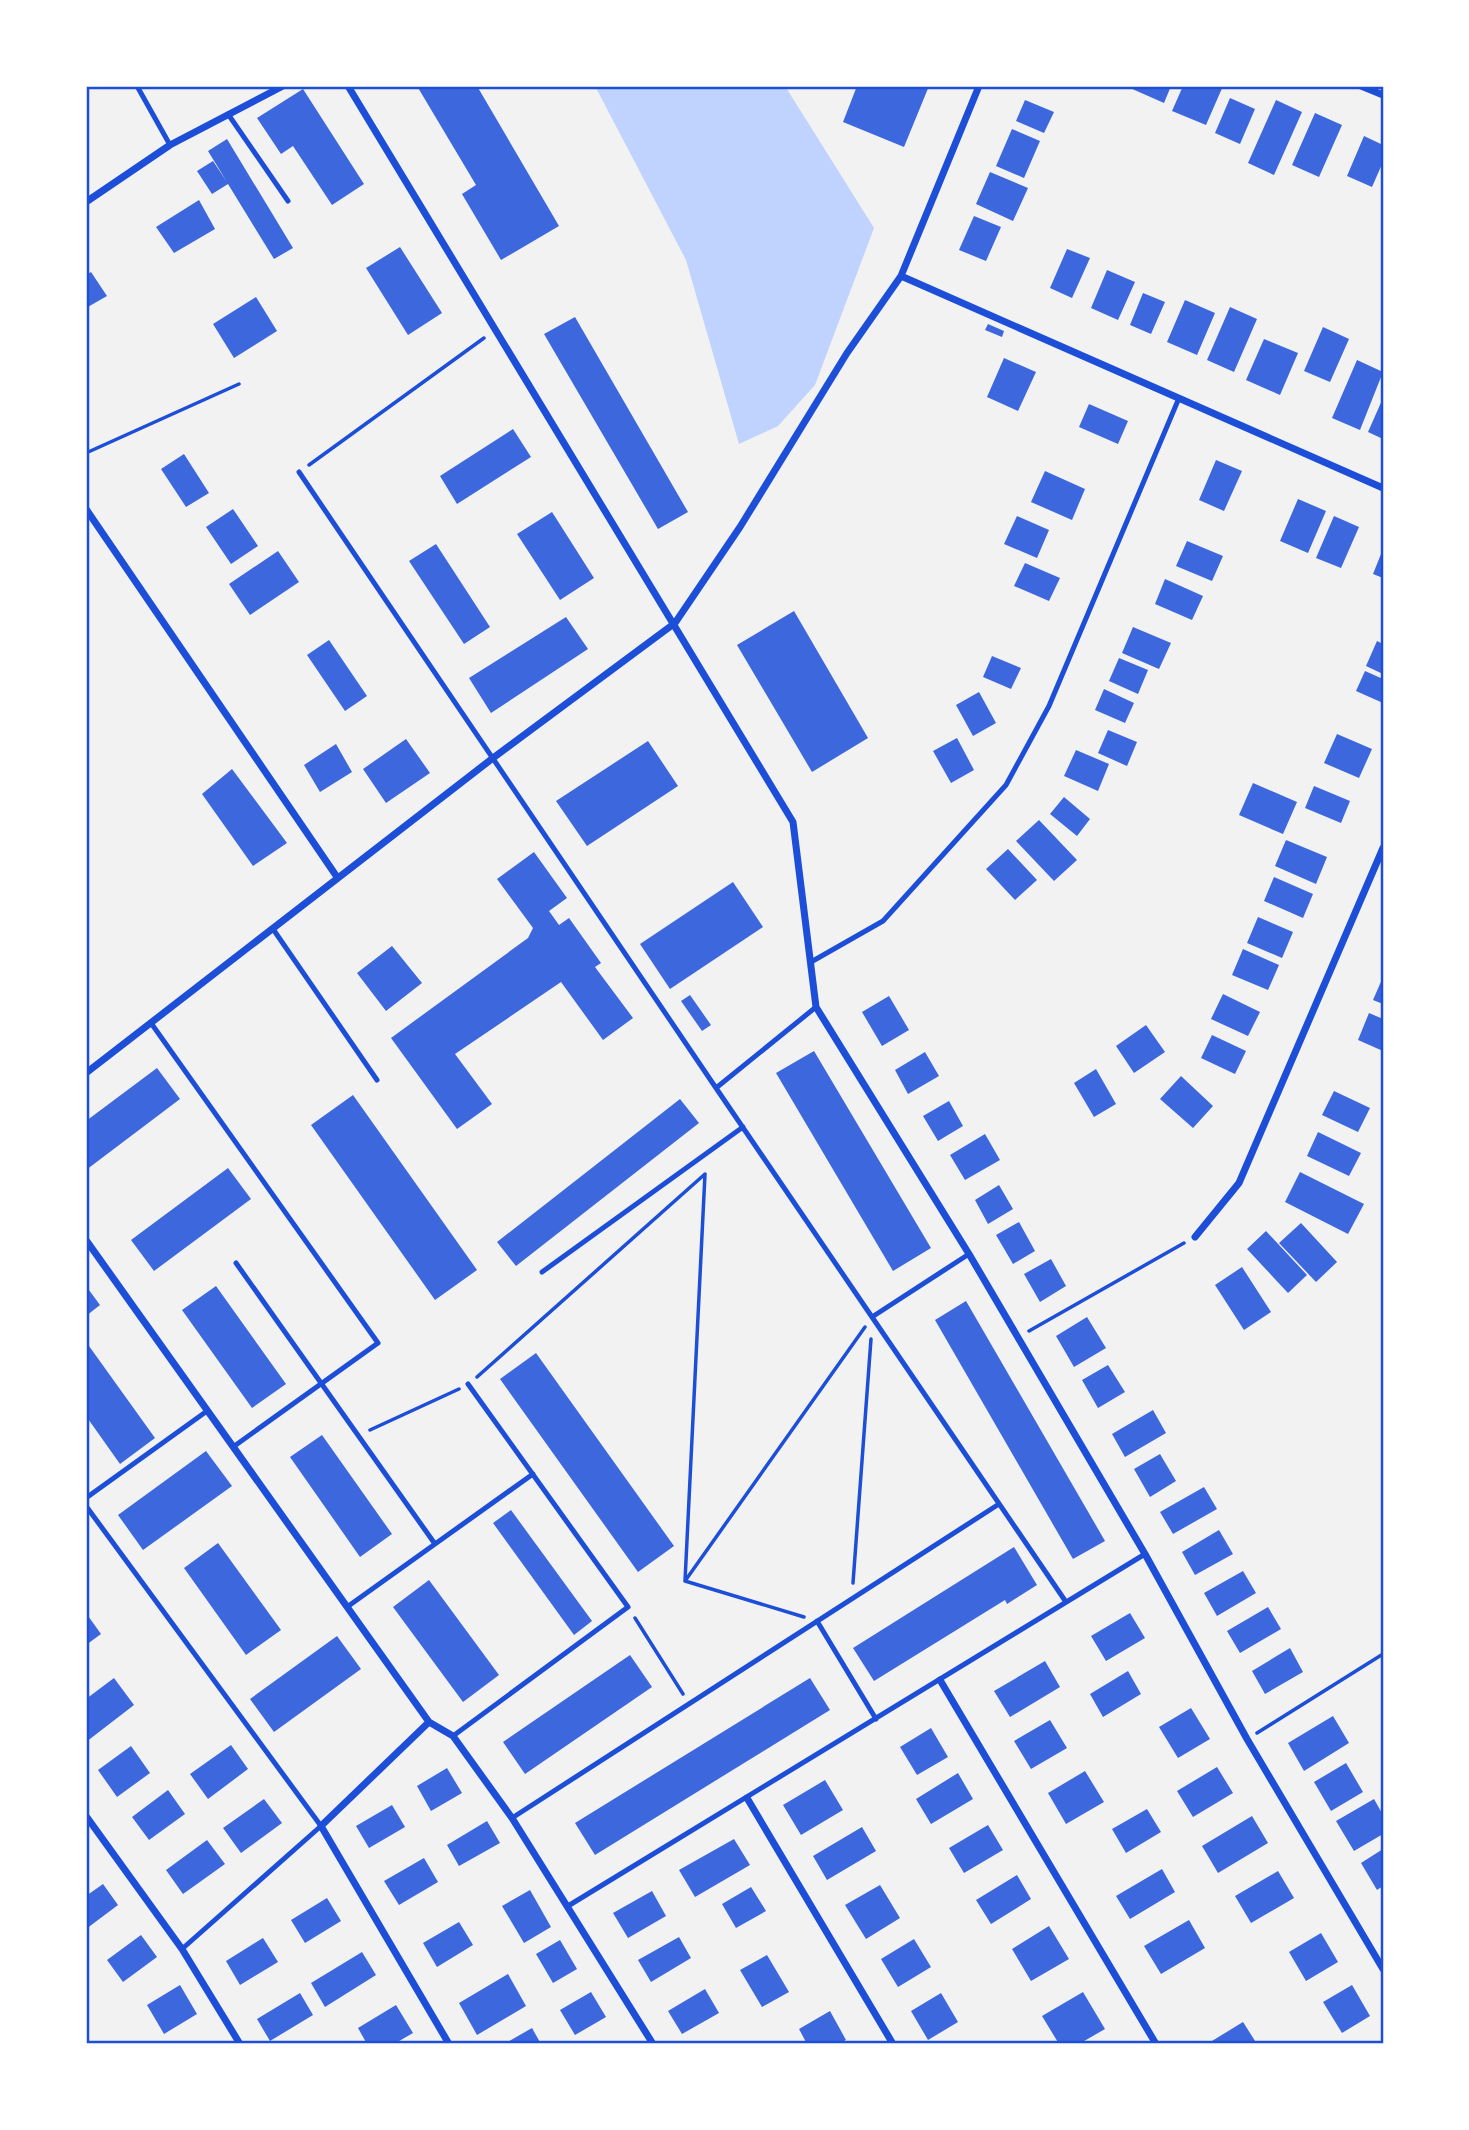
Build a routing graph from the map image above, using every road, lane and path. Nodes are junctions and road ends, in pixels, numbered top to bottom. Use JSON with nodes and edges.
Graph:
{"nodes":[{"id":1,"x":137,"y":86,"type":"edge"},
{"id":2,"x":283,"y":86,"type":"edge"},
{"id":3,"x":348,"y":86,"type":"edge"},
{"id":4,"x":979,"y":86,"type":"edge"},
{"id":5,"x":1361,"y":86,"type":"edge"},
{"id":6,"x":1383,"y":95,"type":"edge"},
{"id":7,"x":228,"y":114,"type":"junction"},
{"id":8,"x":170,"y":145,"type":"junction"},
{"id":9,"x":288,"y":201,"type":"dead end"},
{"id":10,"x":86,"y":202,"type":"edge"},
{"id":11,"x":901,"y":276,"type":"junction"},
{"id":12,"x":497,"y":329,"type":"junction"},
{"id":13,"x":239,"y":384,"type":"dead end"},
{"id":14,"x":1179,"y":398,"type":"junction"},
{"id":15,"x":86,"y":453,"type":"edge"},
{"id":16,"x":299,"y":472,"type":"joint"},
{"id":17,"x":1383,"y":488,"type":"edge"},
{"id":18,"x":86,"y":509,"type":"edge"},
{"id":19,"x":675,"y":624,"type":"junction"},
{"id":20,"x":493,"y":758,"type":"junction"},
{"id":21,"x":1383,"y":848,"type":"edge"},
{"id":22,"x":337,"y":877,"type":"junction"},
{"id":23,"x":273,"y":929,"type":"junction"},
{"id":24,"x":811,"y":962,"type":"junction"},
{"id":25,"x":816,"y":1007,"type":"junction"},
{"id":26,"x":151,"y":1023,"type":"junction"},
{"id":27,"x":86,"y":1073,"type":"edge"},
{"id":28,"x":377,"y":1080,"type":"dead end"},
{"id":29,"x":716,"y":1088,"type":"junction"},
{"id":30,"x":743,"y":1127,"type":"junction"},
{"id":31,"x":1195,"y":1237,"type":"joint"},
{"id":32,"x":86,"y":1240,"type":"edge"},
{"id":33,"x":969,"y":1254,"type":"junction"},
{"id":34,"x":236,"y":1263,"type":"dead end"},
{"id":35,"x":542,"y":1272,"type":"dead end"},
{"id":36,"x":872,"y":1317,"type":"junction"},
{"id":37,"x":1018,"y":1337,"type":"junction"},
{"id":38,"x":321,"y":1384,"type":"junction"},
{"id":39,"x":468,"y":1384,"type":"junction"},
{"id":40,"x":207,"y":1411,"type":"junction"},
{"id":41,"x":358,"y":1436,"type":"junction"},
{"id":42,"x":233,"y":1447,"type":"junction"},
{"id":43,"x":533,"y":1474,"type":"junction"},
{"id":44,"x":86,"y":1498,"type":"edge"},
{"id":45,"x":999,"y":1504,"type":"junction"},
{"id":46,"x":86,"y":1506,"type":"edge"},
{"id":47,"x":435,"y":1544,"type":"junction"},
{"id":48,"x":1145,"y":1554,"type":"junction"},
{"id":49,"x":685,"y":1581,"type":"junction"},
{"id":50,"x":851,"y":1599,"type":"junction"},
{"id":51,"x":1066,"y":1602,"type":"junction"},
{"id":52,"x":347,"y":1607,"type":"junction"},
{"id":53,"x":628,"y":1607,"type":"junction"},
{"id":54,"x":817,"y":1621,"type":"junction"},
{"id":55,"x":1383,"y":1654,"type":"edge"},
{"id":56,"x":940,"y":1680,"type":"junction"},
{"id":57,"x":689,"y":1703,"type":"junction"},
{"id":58,"x":876,"y":1718,"type":"junction"},
{"id":59,"x":429,"y":1723,"type":"junction"},
{"id":60,"x":453,"y":1736,"type":"junction"},
{"id":61,"x":1247,"y":1739,"type":"junction"},
{"id":62,"x":747,"y":1798,"type":"junction"},
{"id":63,"x":86,"y":1816,"type":"edge"},
{"id":64,"x":512,"y":1818,"type":"junction"},
{"id":65,"x":321,"y":1826,"type":"junction"},
{"id":66,"x":568,"y":1906,"type":"junction"},
{"id":67,"x":183,"y":1949,"type":"junction"},
{"id":68,"x":1383,"y":1969,"type":"edge"},
{"id":69,"x":240,"y":2044,"type":"edge"},
{"id":70,"x":449,"y":2044,"type":"edge"},
{"id":71,"x":653,"y":2044,"type":"edge"},
{"id":72,"x":893,"y":2044,"type":"edge"},
{"id":73,"x":1156,"y":2044,"type":"edge"}],
"edges":[{"from":1,"to":8,"type":"lane"},
{"from":2,"to":7,"type":"street"},
{"from":3,"to":12,"type":"street"},
{"from":4,"to":11,"type":"street"},
{"from":5,"to":6,"type":"street"},
{"from":7,"to":8,"type":"street"},
{"from":7,"to":9,"type":"lane"},
{"from":8,"to":10,"type":"street"},
{"from":11,"to":14,"type":"street"},
{"from":11,"to":19,"type":"street"},
{"from":12,"to":16,"type":"path"},
{"from":12,"to":19,"type":"street"},
{"from":13,"to":15,"type":"path"},
{"from":14,"to":17,"type":"street"},
{"from":14,"to":24,"type":"lane"},
{"from":16,"to":20,"type":"lane"},
{"from":18,"to":22,"type":"street"},
{"from":19,"to":20,"type":"street"},
{"from":19,"to":24,"type":"street"},
{"from":20,"to":22,"type":"street"},
{"from":20,"to":29,"type":"lane"},
{"from":21,"to":31,"type":"street"},
{"from":22,"to":23,"type":"street"},
{"from":23,"to":26,"type":"street"},
{"from":23,"to":28,"type":"lane"},
{"from":24,"to":25,"type":"street"},
{"from":25,"to":29,"type":"lane"},
{"from":25,"to":33,"type":"street"},
{"from":26,"to":27,"type":"street"},
{"from":26,"to":38,"type":"lane"},
{"from":29,"to":30,"type":"lane"},
{"from":30,"to":35,"type":"lane"},
{"from":30,"to":36,"type":"lane"},
{"from":31,"to":37,"type":"path"},
{"from":32,"to":40,"type":"street"},
{"from":33,"to":36,"type":"lane"},
{"from":33,"to":37,"type":"street"},
{"from":34,"to":38,"type":"lane"},
{"from":36,"to":45,"type":"lane"},
{"from":36,"to":49,"type":"path"},
{"from":36,"to":50,"type":"path"},
{"from":37,"to":48,"type":"street"},
{"from":38,"to":41,"type":"lane"},
{"from":38,"to":42,"type":"lane"},
{"from":39,"to":41,"type":"path"},
{"from":39,"to":43,"type":"lane"},
{"from":39,"to":49,"type":"path"},
{"from":40,"to":42,"type":"street"},
{"from":40,"to":44,"type":"lane"},
{"from":41,"to":47,"type":"lane"},
{"from":42,"to":52,"type":"street"},
{"from":43,"to":47,"type":"lane"},
{"from":43,"to":53,"type":"lane"},
{"from":45,"to":50,"type":"lane"},
{"from":45,"to":51,"type":"lane"},
{"from":46,"to":65,"type":"lane"},
{"from":47,"to":52,"type":"lane"},
{"from":48,"to":51,"type":"lane"},
{"from":48,"to":61,"type":"street"},
{"from":49,"to":54,"type":"path"},
{"from":50,"to":54,"type":"lane"},
{"from":51,"to":56,"type":"lane"},
{"from":52,"to":59,"type":"street"},
{"from":53,"to":57,"type":"path"},
{"from":53,"to":60,"type":"lane"},
{"from":54,"to":57,"type":"lane"},
{"from":54,"to":58,"type":"lane"},
{"from":55,"to":61,"type":"path"},
{"from":56,"to":58,"type":"lane"},
{"from":56,"to":73,"type":"street"},
{"from":57,"to":64,"type":"lane"},
{"from":58,"to":62,"type":"lane"},
{"from":59,"to":60,"type":"street"},
{"from":59,"to":65,"type":"street"},
{"from":60,"to":64,"type":"street"},
{"from":61,"to":68,"type":"street"},
{"from":62,"to":66,"type":"lane"},
{"from":62,"to":72,"type":"street"},
{"from":63,"to":67,"type":"street"},
{"from":64,"to":66,"type":"street"},
{"from":65,"to":67,"type":"lane"},
{"from":65,"to":70,"type":"street"},
{"from":66,"to":71,"type":"street"},
{"from":67,"to":69,"type":"street"}]}
